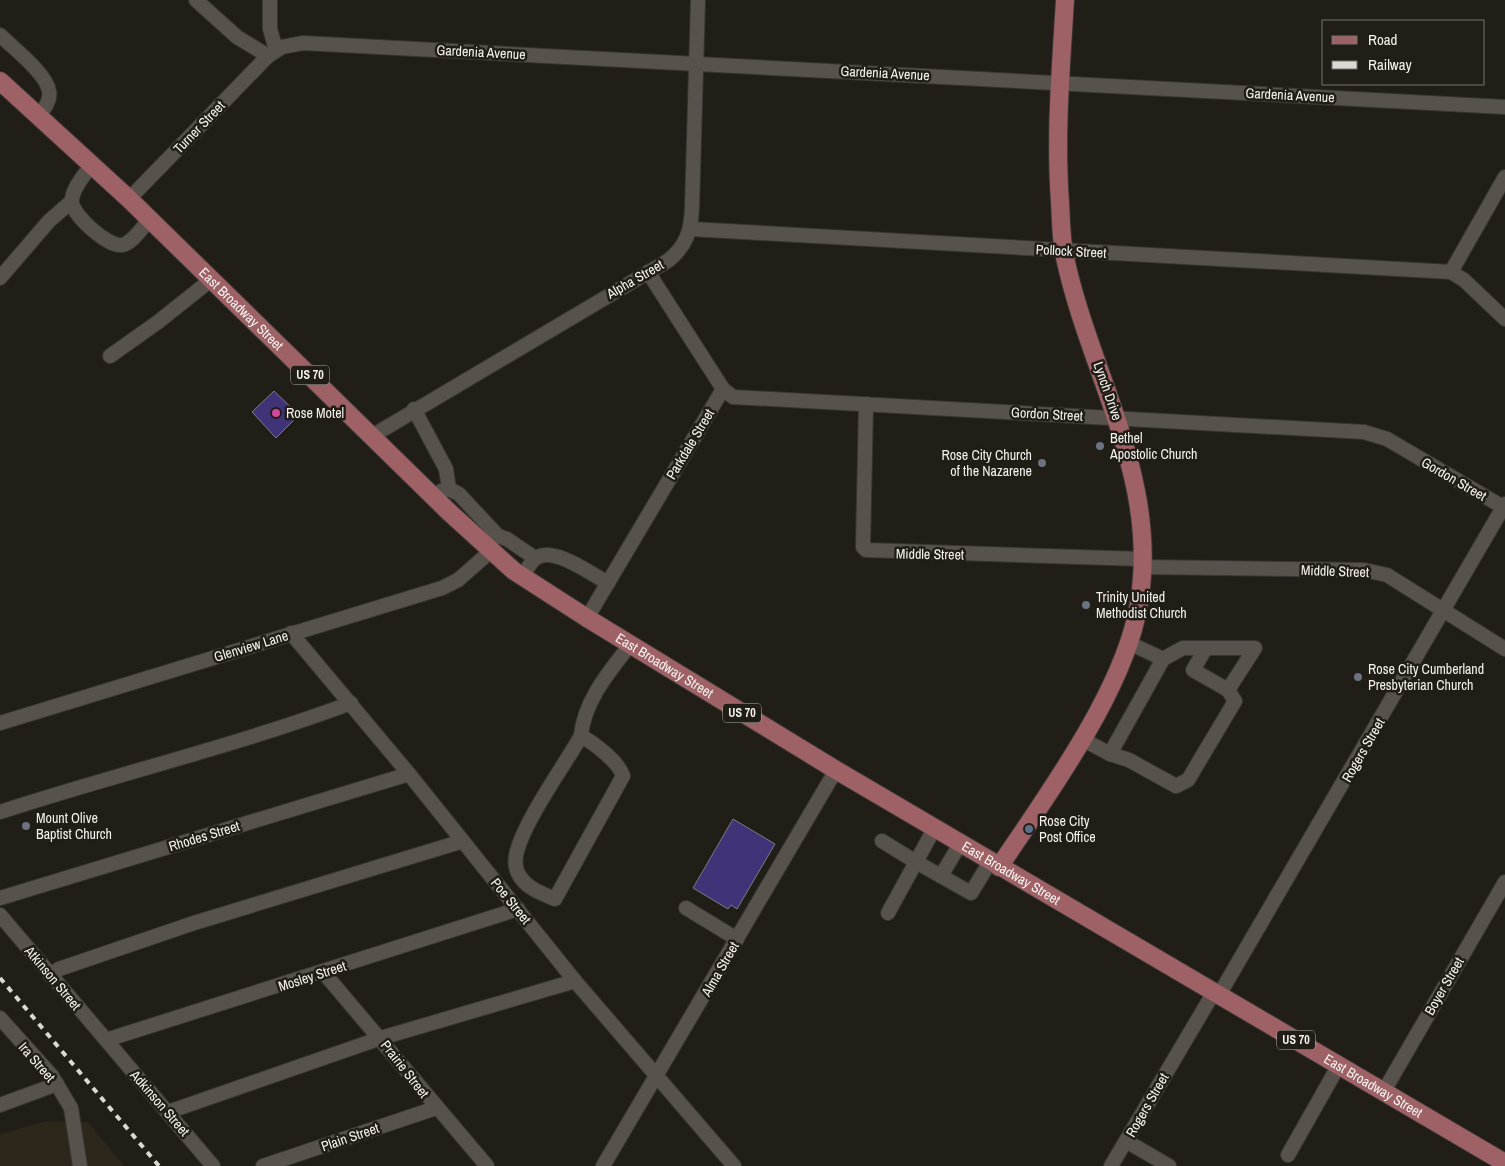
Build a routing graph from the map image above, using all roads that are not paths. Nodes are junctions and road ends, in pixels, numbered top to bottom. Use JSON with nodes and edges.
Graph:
{"nodes":[{"id":1,"x":196,"y":0,"type":"edge"},
{"id":2,"x":270,"y":0,"type":"edge"},
{"id":3,"x":698,"y":0,"type":"edge"},
{"id":4,"x":1065,"y":0,"type":"edge"},
{"id":5,"x":0,"y":35,"type":"edge"},
{"id":6,"x":272,"y":53,"type":"junction"},
{"id":7,"x":696,"y":63,"type":"junction"},
{"id":8,"x":0,"y":81,"type":"edge"},
{"id":9,"x":1060,"y":83,"type":"junction"},
{"id":10,"x":1505,"y":107,"type":"edge"},
{"id":11,"x":38,"y":116,"type":"junction"},
{"id":12,"x":91,"y":164,"type":"junction"},
{"id":13,"x":1505,"y":177,"type":"edge"},
{"id":14,"x":129,"y":199,"type":"junction"},
{"id":15,"x":72,"y":201,"type":"junction"},
{"id":16,"x":150,"y":218,"type":"junction"},
{"id":17,"x":691,"y":229,"type":"junction"},
{"id":18,"x":1064,"y":250,"type":"junction"},
{"id":19,"x":648,"y":272,"type":"junction"},
{"id":20,"x":1451,"y":272,"type":"junction"},
{"id":21,"x":0,"y":278,"type":"edge"},
{"id":22,"x":212,"y":279,"type":"junction"},
{"id":23,"x":1505,"y":319,"type":"edge"},
{"id":24,"x":110,"y":356,"type":"dead end"},
{"id":25,"x":722,"y":389,"type":"junction"},
{"id":26,"x":866,"y":404,"type":"junction"},
{"id":27,"x":414,"y":409,"type":"junction"},
{"id":28,"x":1118,"y":418,"type":"junction"},
{"id":29,"x":372,"y":436,"type":"junction"},
{"id":30,"x":441,"y":493,"type":"junction"},
{"id":31,"x":1504,"y":506,"type":"edge"},
{"id":32,"x":491,"y":543,"type":"junction"},
{"id":33,"x":535,"y":558,"type":"junction"},
{"id":34,"x":1142,"y":563,"type":"junction"},
{"id":35,"x":522,"y":577,"type":"junction"},
{"id":36,"x":608,"y":583,"type":"junction"},
{"id":37,"x":1443,"y":611,"type":"junction"},
{"id":38,"x":587,"y":618,"type":"junction"},
{"id":39,"x":291,"y":633,"type":"junction"},
{"id":40,"x":1129,"y":643,"type":"junction"},
{"id":41,"x":630,"y":645,"type":"junction"},
{"id":42,"x":1206,"y":648,"type":"junction"},
{"id":43,"x":1505,"y":649,"type":"edge"},
{"id":44,"x":1163,"y":659,"type":"junction"},
{"id":45,"x":1228,"y":690,"type":"junction"},
{"id":46,"x":351,"y":703,"type":"junction"},
{"id":47,"x":0,"y":723,"type":"edge"},
{"id":48,"x":581,"y":736,"type":"junction"},
{"id":49,"x":1082,"y":739,"type":"junction"},
{"id":50,"x":1110,"y":754,"type":"junction"},
{"id":51,"x":836,"y":770,"type":"junction"},
{"id":52,"x":409,"y":774,"type":"junction"},
{"id":53,"x":0,"y":812,"type":"edge"},
{"id":54,"x":934,"y":829,"type":"junction"},
{"id":55,"x":463,"y":840,"type":"junction"},
{"id":56,"x":882,"y":842,"type":"dead end"},
{"id":57,"x":960,"y":844,"type":"junction"},
{"id":58,"x":916,"y":862,"type":"junction"},
{"id":59,"x":994,"y":864,"type":"junction"},
{"id":60,"x":941,"y":876,"type":"junction"},
{"id":61,"x":1505,"y":882,"type":"edge"},
{"id":62,"x":0,"y":898,"type":"edge"},
{"id":63,"x":686,"y":908,"type":"dead end"},
{"id":64,"x":518,"y":909,"type":"junction"},
{"id":65,"x":888,"y":913,"type":"dead end"},
{"id":66,"x":0,"y":915,"type":"edge"},
{"id":67,"x":737,"y":939,"type":"junction"},
{"id":68,"x":324,"y":973,"type":"junction"},
{"id":69,"x":50,"y":975,"type":"junction"},
{"id":70,"x":575,"y":981,"type":"junction"},
{"id":71,"x":1216,"y":993,"type":"junction"},
{"id":72,"x":0,"y":1018,"type":"edge"},
{"id":73,"x":381,"y":1038,"type":"junction"},
{"id":74,"x":106,"y":1040,"type":"junction"},
{"id":75,"x":1339,"y":1065,"type":"junction"},
{"id":76,"x":656,"y":1076,"type":"junction"},
{"id":77,"x":57,"y":1084,"type":"junction"},
{"id":78,"x":1384,"y":1091,"type":"junction"},
{"id":79,"x":0,"y":1105,"type":"edge"},
{"id":80,"x":436,"y":1108,"type":"junction"},
{"id":81,"x":168,"y":1112,"type":"junction"},
{"id":82,"x":1126,"y":1142,"type":"junction"},
{"id":83,"x":1288,"y":1155,"type":"dead end"},
{"id":84,"x":1505,"y":1163,"type":"edge"},
{"id":85,"x":80,"y":1166,"type":"edge"},
{"id":86,"x":213,"y":1166,"type":"edge"},
{"id":87,"x":263,"y":1166,"type":"edge"},
{"id":88,"x":487,"y":1166,"type":"edge"},
{"id":89,"x":603,"y":1166,"type":"edge"},
{"id":90,"x":734,"y":1166,"type":"edge"},
{"id":91,"x":1111,"y":1166,"type":"edge"},
{"id":92,"x":1169,"y":1166,"type":"edge"}],
"edges":[{"from":1,"to":6,"type":"street"},
{"from":2,"to":6,"type":"street"},
{"from":3,"to":7,"type":"street","name":"Alpha Street"},
{"from":4,"to":9,"type":"main road","name":"Lynch Drive"},
{"from":5,"to":11,"type":"street"},
{"from":6,"to":7,"type":"street","name":"Gardenia Avenue"},
{"from":6,"to":14,"type":"street","name":"Turner Street"},
{"from":7,"to":9,"type":"street","name":"Gardenia Avenue"},
{"from":7,"to":17,"type":"street","name":"Alpha Street"},
{"from":8,"to":11,"type":"main road","name":"East Broadway Street","number":"US 70"},
{"from":9,"to":10,"type":"street","name":"Gardenia Avenue"},
{"from":9,"to":18,"type":"main road","name":"Lynch Drive"},
{"from":11,"to":12,"type":"main road","name":"East Broadway Street","number":"US 70"},
{"from":12,"to":14,"type":"main road","name":"East Broadway Street","number":"US 70"},
{"from":12,"to":15,"type":"street"},
{"from":13,"to":20,"type":"street"},
{"from":14,"to":16,"type":"main road","name":"East Broadway Street","number":"US 70"},
{"from":15,"to":16,"type":"street"},
{"from":15,"to":21,"type":"street"},
{"from":16,"to":22,"type":"main road","name":"East Broadway Street","number":"US 70"},
{"from":17,"to":18,"type":"street","name":"Pollock Street"},
{"from":17,"to":19,"type":"street","name":"Alpha Street"},
{"from":18,"to":20,"type":"street","name":"Pollock Street"},
{"from":18,"to":28,"type":"main road","name":"Lynch Drive"},
{"from":19,"to":25,"type":"street"},
{"from":19,"to":27,"type":"street","name":"Alpha Street"},
{"from":20,"to":23,"type":"street"},
{"from":22,"to":24,"type":"street"},
{"from":22,"to":29,"type":"main road","name":"East Broadway Street","number":"US 70"},
{"from":25,"to":26,"type":"street","name":"Gordon Street"},
{"from":25,"to":36,"type":"street","name":"Parkdale Street"},
{"from":26,"to":28,"type":"street","name":"Gordon Street"},
{"from":26,"to":34,"type":"street","name":"Middle Street"},
{"from":27,"to":29,"type":"street","name":"Alpha Street"},
{"from":27,"to":30,"type":"street"},
{"from":28,"to":31,"type":"street","name":"Gordon Street"},
{"from":28,"to":34,"type":"main road","name":"Lynch Drive"},
{"from":29,"to":30,"type":"main road","name":"East Broadway Street","number":"US 70"},
{"from":30,"to":32,"type":"main road","name":"East Broadway Street","number":"US 70"},
{"from":31,"to":37,"type":"street","name":"Rogers Street"},
{"from":32,"to":33,"type":"street"},
{"from":32,"to":35,"type":"main road","name":"East Broadway Street","number":"US 70"},
{"from":32,"to":39,"type":"street","name":"Glenview Lane"},
{"from":33,"to":35,"type":"street"},
{"from":33,"to":36,"type":"street"},
{"from":34,"to":37,"type":"street","name":"Middle Street"},
{"from":34,"to":40,"type":"main road","name":"Lynch Drive"},
{"from":35,"to":38,"type":"main road","name":"East Broadway Street","number":"US 70"},
{"from":36,"to":38,"type":"street","name":"Parkdale Street"},
{"from":37,"to":43,"type":"street","name":"Middle Street"},
{"from":37,"to":71,"type":"street","name":"Rogers Street"},
{"from":38,"to":41,"type":"main road","name":"East Broadway Street","number":"US 70"},
{"from":39,"to":46,"type":"street","name":"Poe Street"},
{"from":39,"to":47,"type":"street","name":"Glenview Lane"},
{"from":40,"to":44,"type":"street"},
{"from":40,"to":49,"type":"main road","name":"Lynch Drive"},
{"from":41,"to":48,"type":"street"},
{"from":41,"to":51,"type":"main road","name":"East Broadway Street","number":"US 70"},
{"from":42,"to":44,"type":"street"},
{"from":42,"to":45,"type":"street"},
{"from":42,"to":45,"type":"street"},
{"from":44,"to":50,"type":"street"},
{"from":45,"to":50,"type":"street"},
{"from":46,"to":52,"type":"street","name":"Poe Street"},
{"from":46,"to":53,"type":"street"},
{"from":48,"to":48,"type":"street"},
{"from":49,"to":50,"type":"street"},
{"from":49,"to":59,"type":"main road","name":"Lynch Drive"},
{"from":51,"to":54,"type":"main road","name":"East Broadway Street","number":"US 70"},
{"from":51,"to":67,"type":"street","name":"Alma Street"},
{"from":52,"to":55,"type":"street","name":"Poe Street"},
{"from":52,"to":62,"type":"street","name":"Rhodes Street"},
{"from":54,"to":57,"type":"main road","name":"East Broadway Street","number":"US 70"},
{"from":54,"to":58,"type":"street"},
{"from":55,"to":64,"type":"street","name":"Poe Street"},
{"from":55,"to":69,"type":"street"},
{"from":56,"to":58,"type":"street"},
{"from":57,"to":59,"type":"main road","name":"East Broadway Street","number":"US 70"},
{"from":57,"to":60,"type":"street"},
{"from":58,"to":60,"type":"street"},
{"from":58,"to":65,"type":"street"},
{"from":59,"to":60,"type":"street"},
{"from":59,"to":71,"type":"main road","name":"East Broadway Street","number":"US 70"},
{"from":61,"to":78,"type":"street","name":"Boyer Street"},
{"from":63,"to":67,"type":"street"},
{"from":64,"to":68,"type":"street","name":"Mosley Street"},
{"from":64,"to":70,"type":"street","name":"Poe Street"},
{"from":66,"to":69,"type":"street","name":"Atkinson Street"},
{"from":67,"to":76,"type":"street","name":"Alma Street"},
{"from":68,"to":73,"type":"street","name":"Prairie Street"},
{"from":68,"to":74,"type":"street","name":"Mosley Street"},
{"from":69,"to":74,"type":"street","name":"Atkinson Street"},
{"from":70,"to":73,"type":"street"},
{"from":70,"to":76,"type":"street","name":"Poe Street"},
{"from":71,"to":75,"type":"main road","name":"East Broadway Street","number":"US 70"},
{"from":71,"to":82,"type":"street","name":"Rogers Street"},
{"from":72,"to":77,"type":"street","name":"Ira Street"},
{"from":73,"to":80,"type":"street","name":"Prairie Street"},
{"from":73,"to":81,"type":"street"},
{"from":74,"to":81,"type":"street","name":"Adkinson Street"},
{"from":75,"to":78,"type":"main road","name":"East Broadway Street","number":"US 70"},
{"from":75,"to":83,"type":"street"},
{"from":76,"to":89,"type":"street","name":"Alma Street"},
{"from":76,"to":90,"type":"street","name":"Poe Street"},
{"from":77,"to":79,"type":"street"},
{"from":77,"to":85,"type":"street","name":"Ira Street"},
{"from":78,"to":84,"type":"main road","name":"East Broadway Street","number":"US 70"},
{"from":80,"to":87,"type":"street","name":"Plain Street"},
{"from":80,"to":88,"type":"street","name":"Prairie Street"},
{"from":81,"to":86,"type":"street","name":"Adkinson Street"},
{"from":82,"to":91,"type":"street","name":"Rogers Street"},
{"from":82,"to":92,"type":"street"}]}
